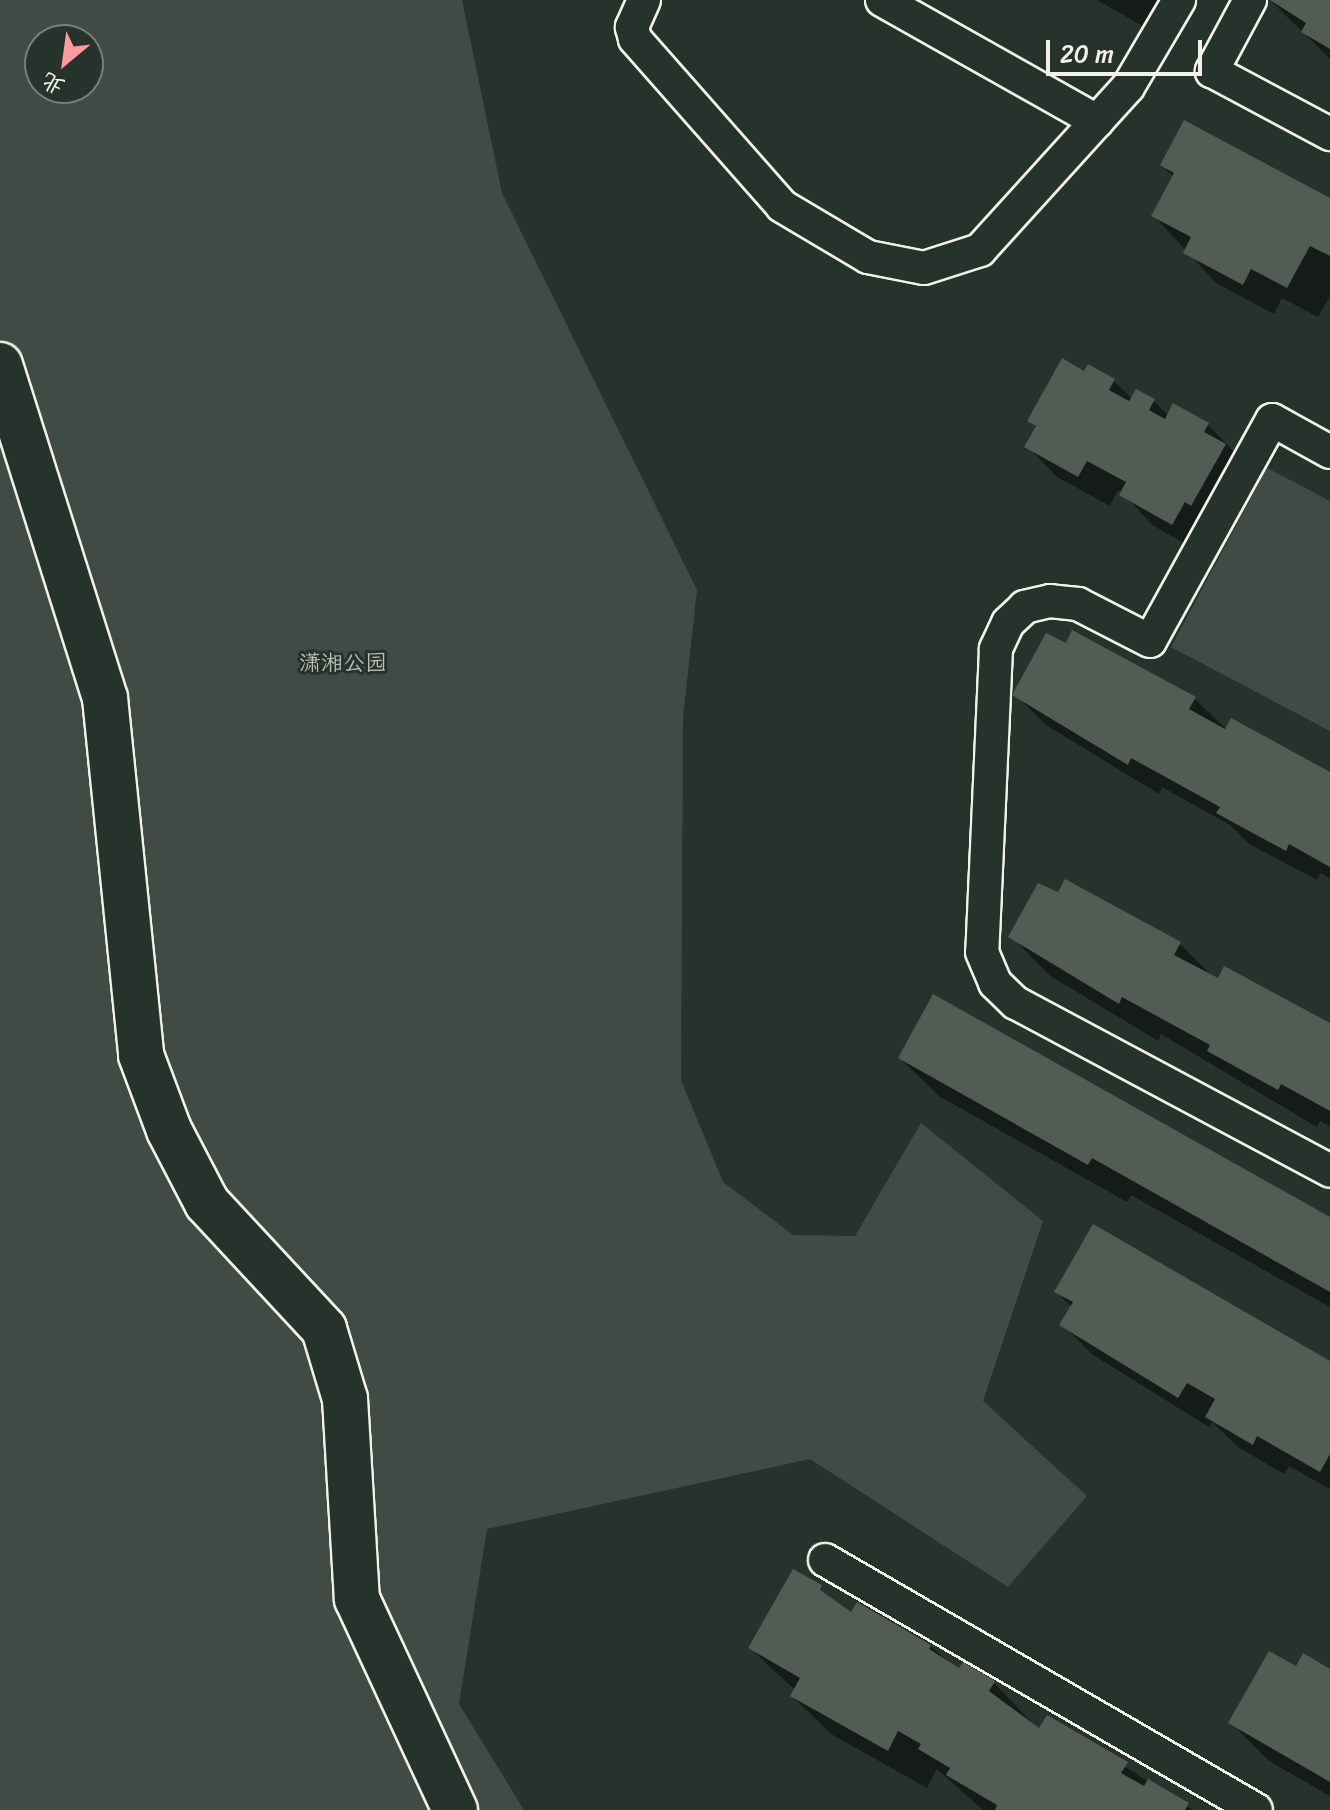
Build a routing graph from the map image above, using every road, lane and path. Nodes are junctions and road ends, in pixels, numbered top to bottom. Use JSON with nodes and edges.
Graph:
{"nodes":[{"id":1,"x":644,"y":0,"type":"edge"},
{"id":2,"x":882,"y":0,"type":"edge"},
{"id":3,"x":1179,"y":0,"type":"edge"},
{"id":4,"x":1250,"y":0,"type":"edge"},
{"id":5,"x":1097,"y":121,"type":"junction"},
{"id":6,"x":1330,"y":134,"type":"edge"},
{"id":7,"x":0,"y":365,"type":"edge"},
{"id":8,"x":1330,"y":452,"type":"edge"},
{"id":9,"x":1330,"y":1171,"type":"edge"},
{"id":10,"x":825,"y":1560,"type":"dead end"},
{"id":11,"x":455,"y":1810,"type":"edge"},
{"id":12,"x":1256,"y":1810,"type":"edge"}],
"edges":[{"from":1,"to":5,"type":"lane"},
{"from":2,"to":5,"type":"lane"},
{"from":3,"to":5,"type":"lane"},
{"from":4,"to":6,"type":"lane"},
{"from":7,"to":11,"type":"street"},
{"from":8,"to":9,"type":"lane"},
{"from":10,"to":12,"type":"lane"}]}
